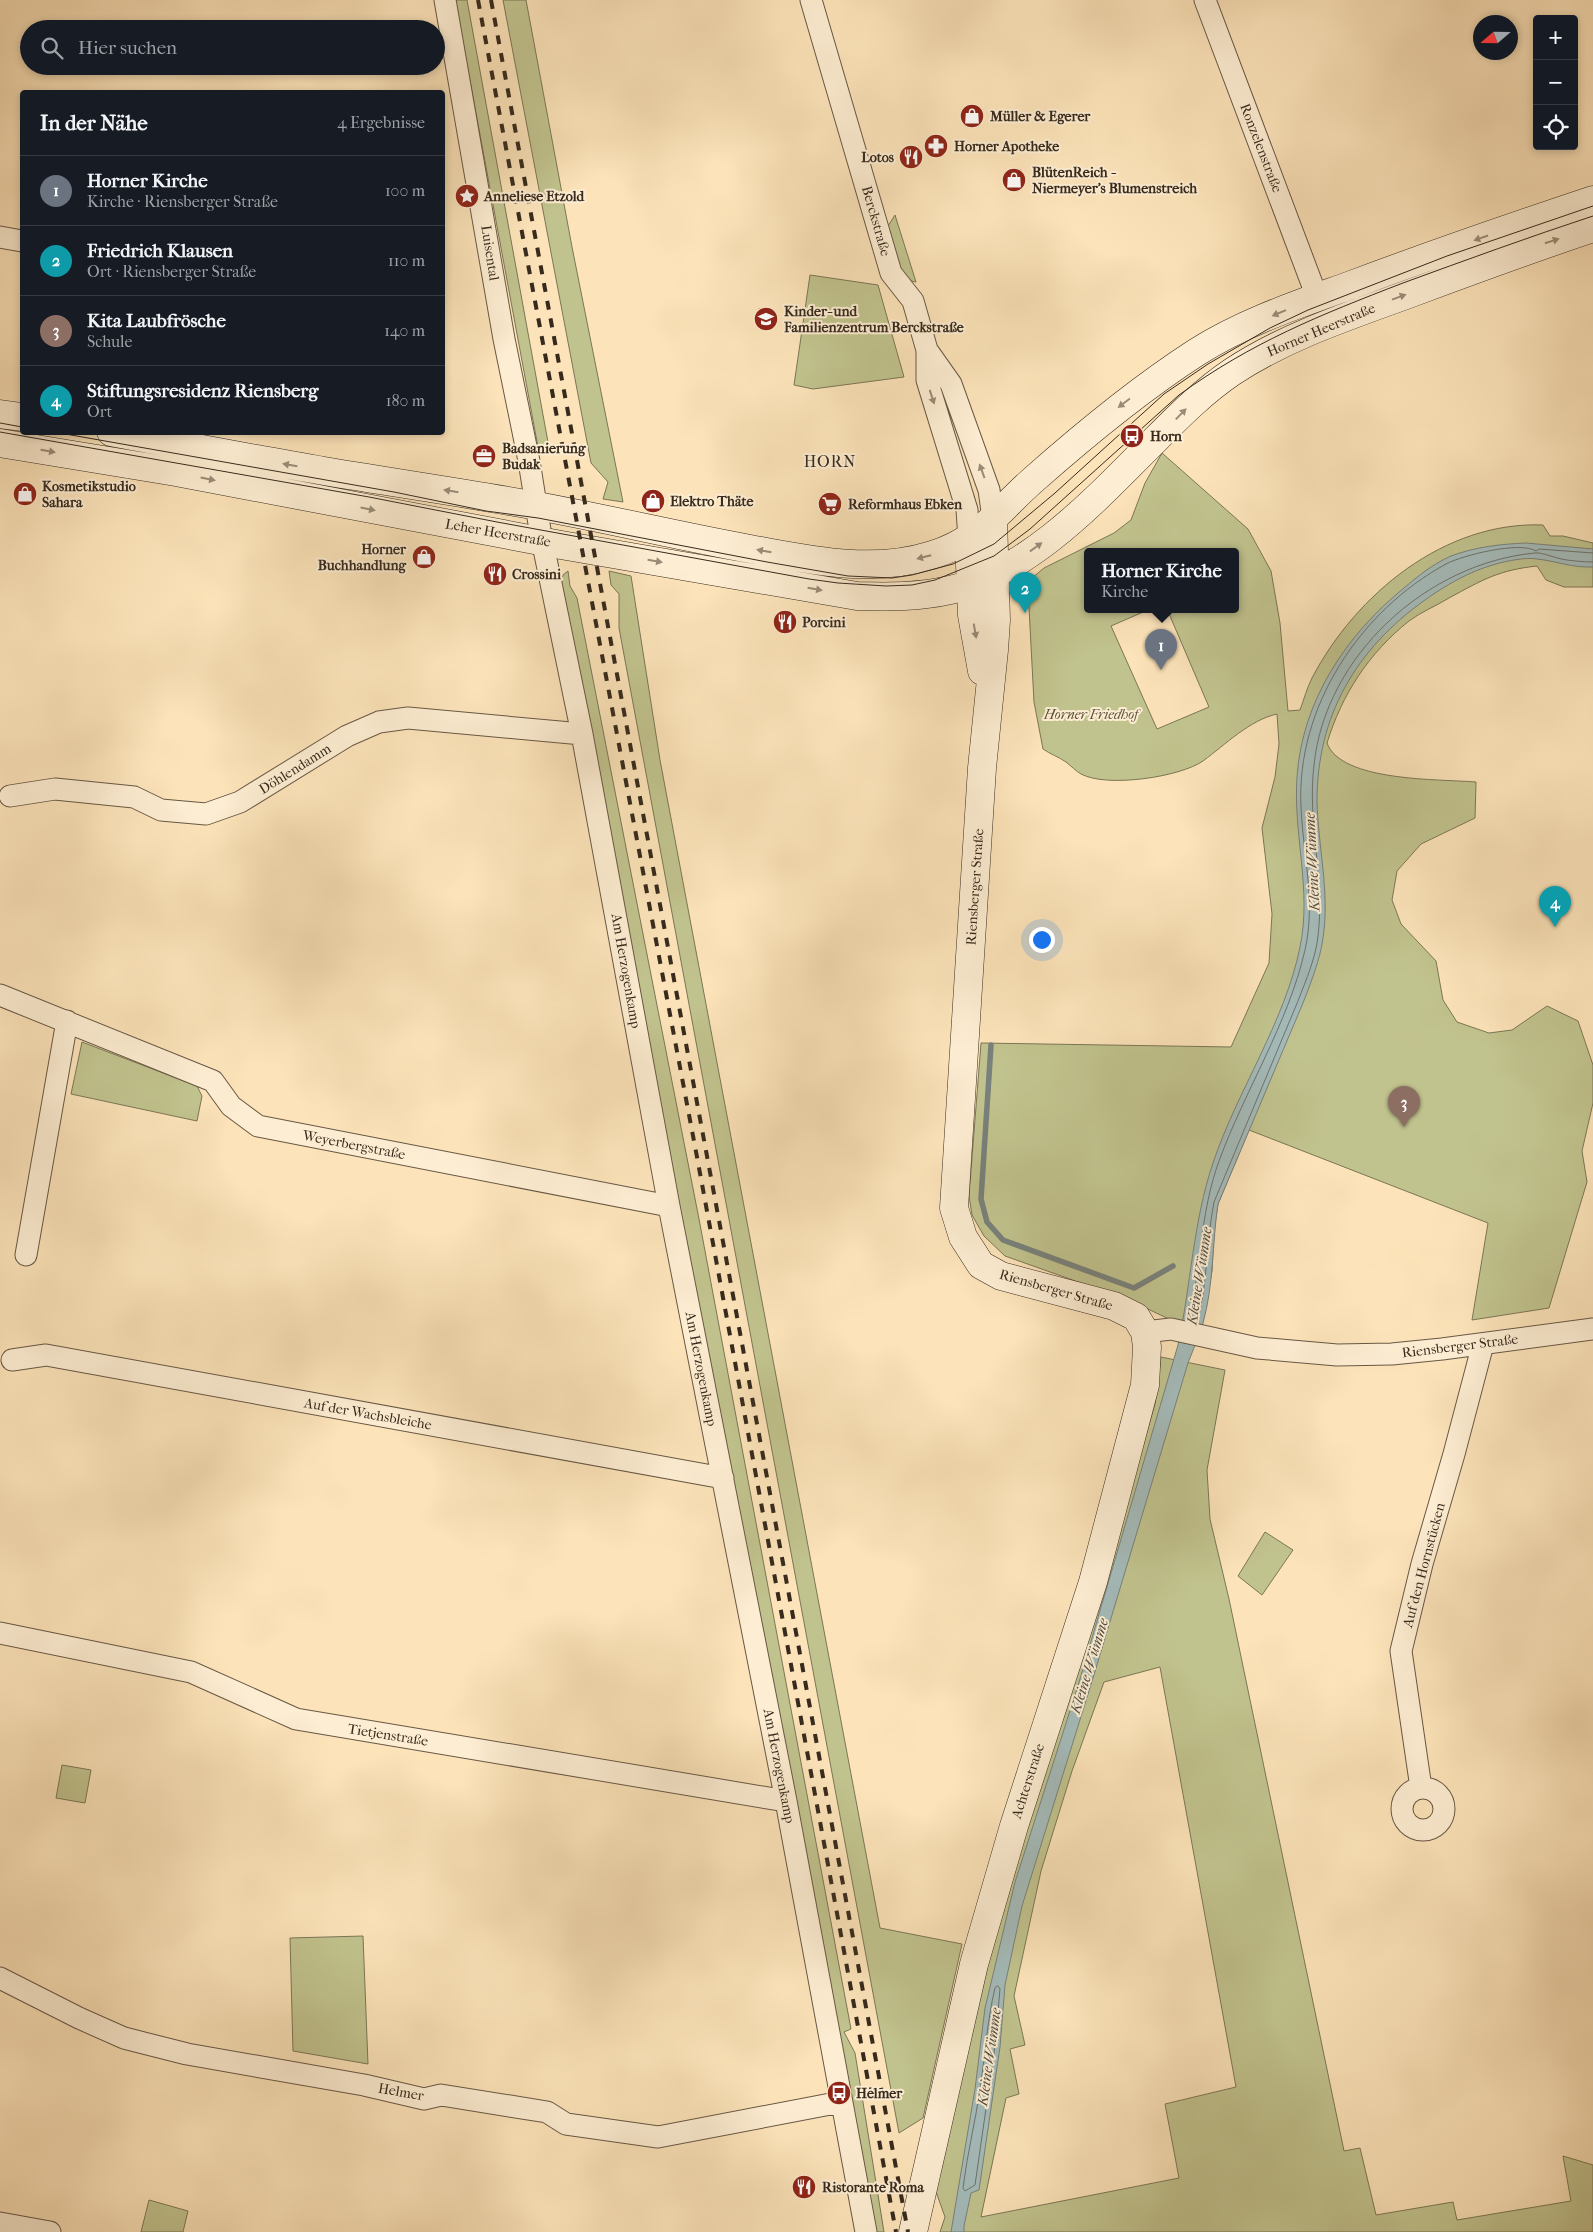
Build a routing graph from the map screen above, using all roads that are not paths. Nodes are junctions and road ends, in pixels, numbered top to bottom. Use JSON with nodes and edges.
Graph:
{"nodes":[{"id":1,"x":445,"y":0,"type":"edge"},
{"id":2,"x":811,"y":0,"type":"edge"},
{"id":3,"x":1205,"y":0,"type":"edge"},
{"id":4,"x":1593,"y":200,"type":"edge"},
{"id":5,"x":1593,"y":228,"type":"edge"},
{"id":6,"x":0,"y":237,"type":"edge"},
{"id":7,"x":20,"y":241,"type":"edge"},
{"id":8,"x":1317,"y":297,"type":"junction"},
{"id":9,"x":927,"y":350,"type":"junction"},
{"id":10,"x":0,"y":414,"type":"edge"},
{"id":11,"x":20,"y":417,"type":"edge"},
{"id":12,"x":146,"y":435,"type":"edge"},
{"id":13,"x":0,"y":443,"type":"edge"},
{"id":14,"x":536,"y":506,"type":"junction"},
{"id":15,"x":993,"y":518,"type":"junction"},
{"id":16,"x":969,"y":539,"type":"junction"},
{"id":17,"x":543,"y":541,"type":"junction"},
{"id":18,"x":983,"y":578,"type":"junction"},
{"id":19,"x":582,"y":734,"type":"junction"},
{"id":20,"x":10,"y":796,"type":"dead end"},
{"id":21,"x":0,"y":995,"type":"edge"},
{"id":22,"x":67,"y":1021,"type":"junction"},
{"id":23,"x":669,"y":1206,"type":"junction"},
{"id":24,"x":26,"y":1255,"type":"dead end"},
{"id":25,"x":1593,"y":1329,"type":"edge"},
{"id":26,"x":1158,"y":1330,"type":"junction"},
{"id":27,"x":1483,"y":1344,"type":"junction"},
{"id":28,"x":12,"y":1360,"type":"dead end"},
{"id":29,"x":723,"y":1478,"type":"junction"},
{"id":30,"x":0,"y":1632,"type":"edge"},
{"id":31,"x":1421,"y":1788,"type":"dead end"},
{"id":32,"x":786,"y":1801,"type":"junction"},
{"id":33,"x":0,"y":1978,"type":"edge"},
{"id":34,"x":841,"y":2102,"type":"junction"},
{"id":35,"x":0,"y":2223,"type":"edge"},
{"id":36,"x":50,"y":2232,"type":"edge"},
{"id":37,"x":866,"y":2232,"type":"edge"},
{"id":38,"x":912,"y":2232,"type":"edge"}],
"edges":[{"from":1,"to":14,"type":"street","name":"Luisental"},
{"from":2,"to":9,"type":"street","name":"Berckstraße"},
{"from":3,"to":8,"type":"street","name":"Ronzelenstraße"},
{"from":4,"to":8,"type":"main road","one_way":true},
{"from":18,"to":5,"type":"main road","name":"Horner Heerstraße","one_way":true},
{"from":6,"to":7,"type":"street"},
{"from":8,"to":15,"type":"main road","one_way":true},
{"from":15,"to":9,"type":"street","name":"Berckstraße","one_way":true},
{"from":9,"to":16,"type":"street","name":"Berckstraße","one_way":true},
{"from":10,"to":11,"type":"main road"},
{"from":14,"to":12,"type":"main road","one_way":true},
{"from":13,"to":17,"type":"main road","name":"Leher Heerstraße","one_way":true},
{"from":16,"to":14,"type":"main road","one_way":true},
{"from":14,"to":17,"type":"street","name":"Am Herzogenkamp"},
{"from":15,"to":16,"type":"main road"},
{"from":15,"to":18,"type":"main road"},
{"from":16,"to":18,"type":"main road"},
{"from":17,"to":18,"type":"main road","name":"Leher Heerstraße","one_way":true},
{"from":17,"to":19,"type":"street","name":"Am Herzogenkamp"},
{"from":18,"to":26,"type":"main road","name":"Riensberger Straße"},
{"from":19,"to":20,"type":"street","name":"Döhlendamm"},
{"from":19,"to":23,"type":"street","name":"Am Herzogenkamp"},
{"from":21,"to":22,"type":"street","name":"Weyerbergstraße"},
{"from":22,"to":23,"type":"street","name":"Weyerbergstraße"},
{"from":22,"to":24,"type":"street"},
{"from":23,"to":29,"type":"street","name":"Am Herzogenkamp"},
{"from":25,"to":27,"type":"street","name":"Riensberger Straße"},
{"from":26,"to":27,"type":"street","name":"Riensberger Straße"},
{"from":26,"to":38,"type":"main road","name":"Achterstraße"},
{"from":27,"to":31,"type":"street","name":"Auf den Hornstücken"},
{"from":28,"to":29,"type":"street","name":"Auf der Wachsbleiche"},
{"from":29,"to":32,"type":"street","name":"Am Herzogenkamp"},
{"from":30,"to":32,"type":"street","name":"Tietjenstraße"},
{"from":32,"to":34,"type":"street","name":"Am Herzogenkamp"},
{"from":33,"to":34,"type":"street","name":"Helmer"},
{"from":34,"to":37,"type":"street","name":"Am Herzogenkamp"},
{"from":35,"to":36,"type":"street"}]}
